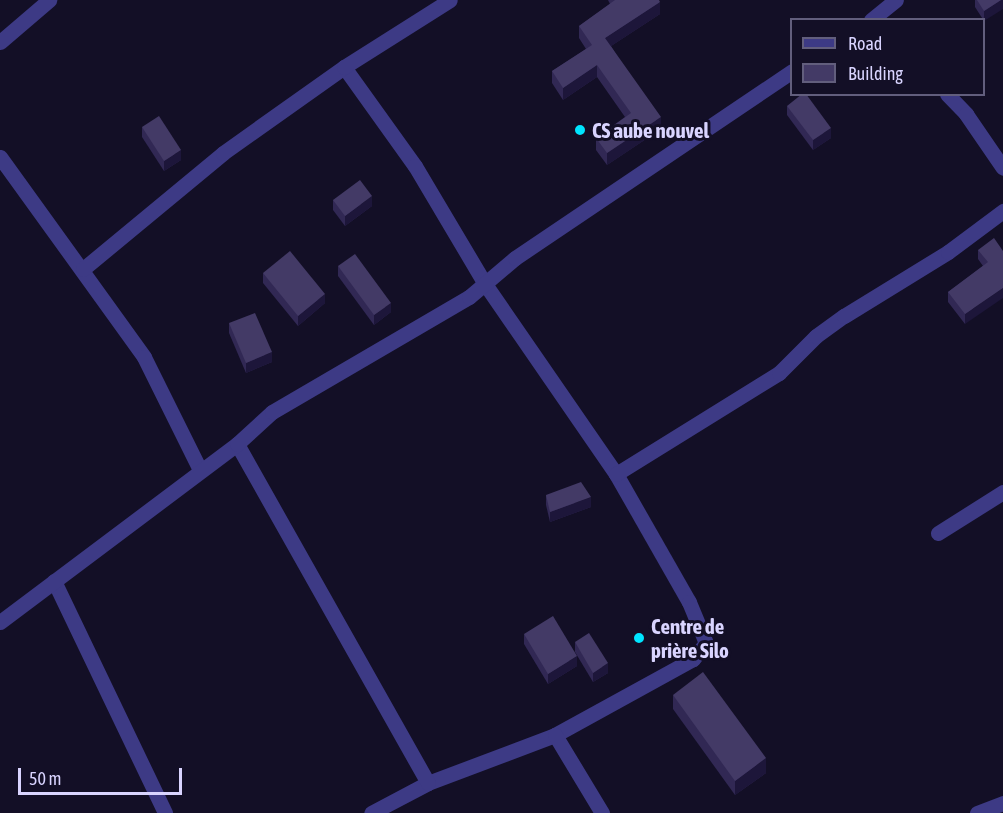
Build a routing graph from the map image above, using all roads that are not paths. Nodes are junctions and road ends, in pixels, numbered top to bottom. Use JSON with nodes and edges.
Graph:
{"nodes":[{"id":1,"x":49,"y":0,"type":"edge"},
{"id":2,"x":450,"y":0,"type":"edge"},
{"id":3,"x":871,"y":0,"type":"edge"},
{"id":4,"x":896,"y":0,"type":"edge"},
{"id":5,"x":878,"y":18,"type":"edge"},
{"id":6,"x":0,"y":42,"type":"edge"},
{"id":7,"x":344,"y":67,"type":"junction"},
{"id":8,"x":790,"y":73,"type":"edge"},
{"id":9,"x":948,"y":96,"type":"edge"},
{"id":10,"x":0,"y":157,"type":"edge"},
{"id":11,"x":1003,"y":168,"type":"edge"},
{"id":12,"x":1003,"y":211,"type":"edge"},
{"id":13,"x":83,"y":269,"type":"junction"},
{"id":14,"x":485,"y":284,"type":"junction"},
{"id":15,"x":237,"y":444,"type":"junction"},
{"id":16,"x":200,"y":470,"type":"junction"},
{"id":17,"x":616,"y":474,"type":"junction"},
{"id":18,"x":1003,"y":492,"type":"edge"},
{"id":19,"x":938,"y":533,"type":"dead end"},
{"id":20,"x":54,"y":581,"type":"junction"},
{"id":21,"x":2,"y":617,"type":"edge"},
{"id":22,"x":555,"y":735,"type":"junction"},
{"id":23,"x":428,"y":783,"type":"junction"},
{"id":24,"x":1003,"y":803,"type":"edge"},
{"id":25,"x":165,"y":813,"type":"edge"},
{"id":26,"x":371,"y":813,"type":"edge"},
{"id":27,"x":602,"y":813,"type":"edge"},
{"id":28,"x":977,"y":813,"type":"edge"}],
"edges":[{"from":1,"to":6,"type":"street"},
{"from":2,"to":7,"type":"street"},
{"from":3,"to":5,"type":"street"},
{"from":4,"to":5,"type":"street"},
{"from":7,"to":13,"type":"street"},
{"from":7,"to":14,"type":"street"},
{"from":8,"to":14,"type":"street"},
{"from":9,"to":11,"type":"street"},
{"from":10,"to":13,"type":"street"},
{"from":12,"to":17,"type":"street"},
{"from":13,"to":16,"type":"street"},
{"from":14,"to":15,"type":"street"},
{"from":14,"to":17,"type":"street"},
{"from":15,"to":16,"type":"street"},
{"from":15,"to":23,"type":"street"},
{"from":16,"to":20,"type":"street"},
{"from":17,"to":22,"type":"street"},
{"from":18,"to":19,"type":"street"},
{"from":20,"to":21,"type":"street"},
{"from":20,"to":25,"type":"street"},
{"from":22,"to":23,"type":"street"},
{"from":22,"to":27,"type":"street"},
{"from":23,"to":26,"type":"street"},
{"from":24,"to":28,"type":"street"}]}
